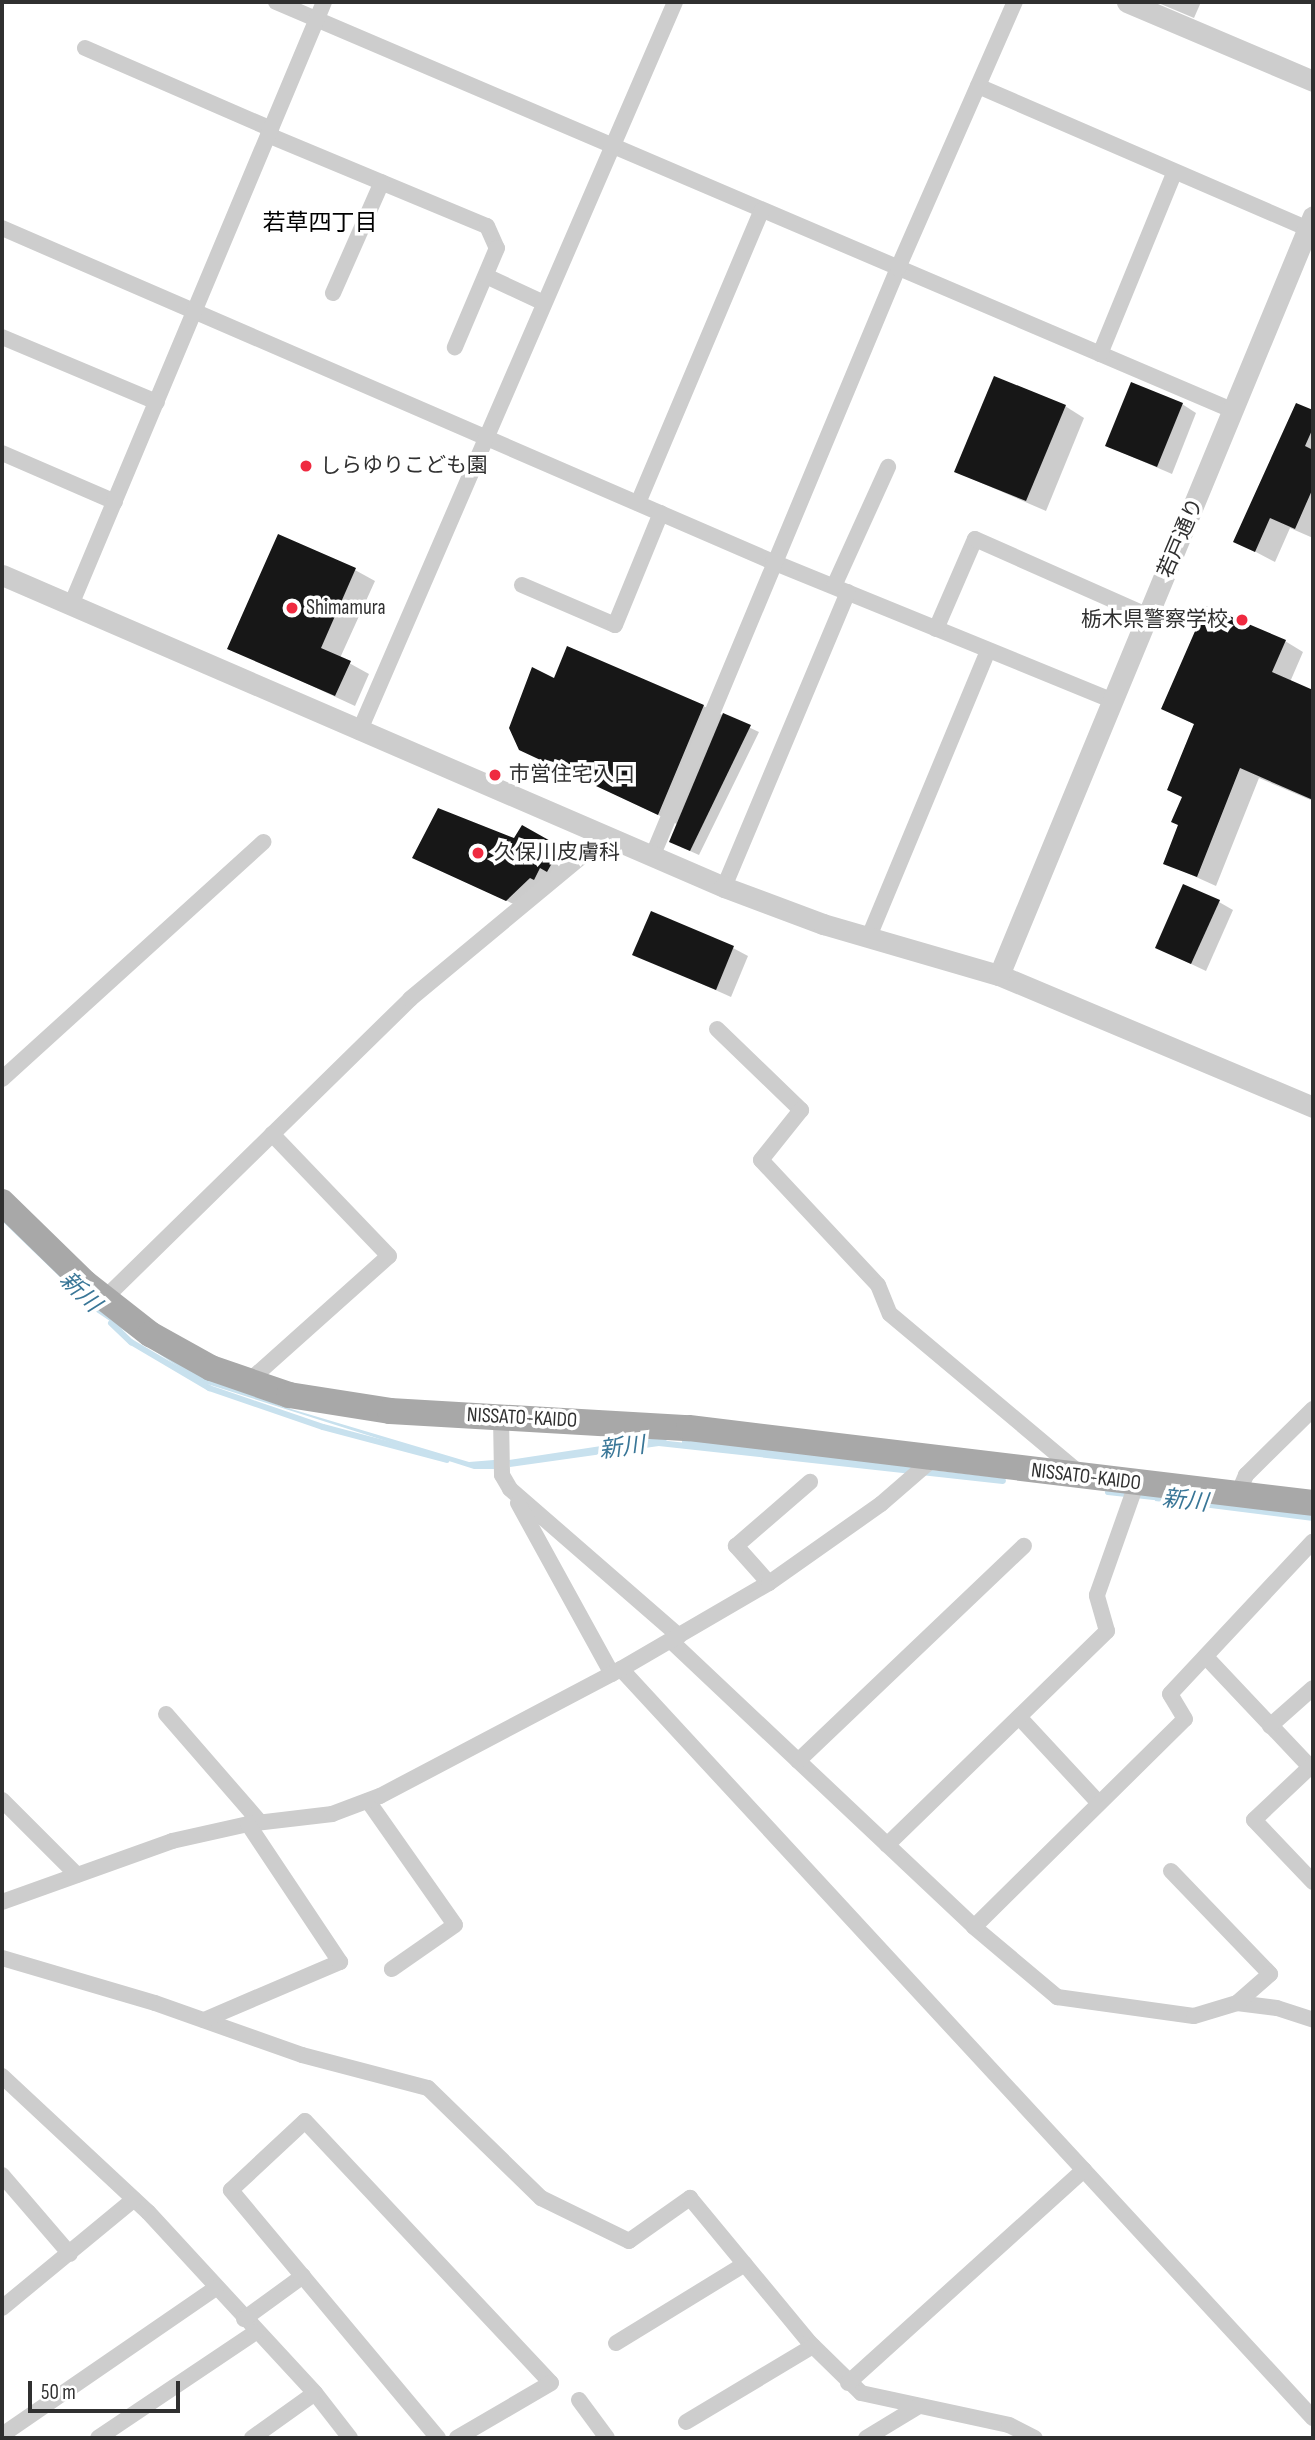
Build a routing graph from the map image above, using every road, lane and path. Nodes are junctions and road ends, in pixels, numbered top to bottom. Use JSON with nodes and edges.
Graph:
{"nodes":[{"id":1,"x":276,"y":2,"type":"edge"},
{"id":2,"x":324,"y":2,"type":"edge"},
{"id":3,"x":675,"y":2,"type":"edge"},
{"id":4,"x":1015,"y":2,"type":"edge"},
{"id":5,"x":1127,"y":2,"type":"edge"},
{"id":6,"x":316,"y":19,"type":"junction"},
{"id":7,"x":85,"y":48,"type":"dead end"},
{"id":8,"x":1313,"y":81,"type":"edge"},
{"id":9,"x":978,"y":86,"type":"junction"},
{"id":10,"x":270,"y":132,"type":"junction"},
{"id":11,"x":612,"y":146,"type":"junction"},
{"id":12,"x":1174,"y":174,"type":"junction"},
{"id":13,"x":382,"y":182,"type":"junction"},
{"id":14,"x":762,"y":210,"type":"junction"},
{"id":15,"x":1310,"y":223,"type":"edge"},
{"id":16,"x":2,"y":228,"type":"edge"},
{"id":17,"x":898,"y":268,"type":"junction"},
{"id":18,"x":486,"y":276,"type":"junction"},
{"id":19,"x":333,"y":292,"type":"dead end"},
{"id":20,"x":544,"y":303,"type":"junction"},
{"id":21,"x":197,"y":310,"type":"junction"},
{"id":22,"x":2,"y":337,"type":"edge"},
{"id":23,"x":455,"y":347,"type":"dead end"},
{"id":24,"x":1100,"y":354,"type":"junction"},
{"id":25,"x":157,"y":402,"type":"junction"},
{"id":26,"x":1234,"y":411,"type":"junction"},
{"id":27,"x":486,"y":437,"type":"junction"},
{"id":28,"x":2,"y":453,"type":"edge"},
{"id":29,"x":888,"y":467,"type":"dead end"},
{"id":30,"x":115,"y":502,"type":"junction"},
{"id":31,"x":638,"y":503,"type":"junction"},
{"id":32,"x":662,"y":513,"type":"junction"},
{"id":33,"x":773,"y":562,"type":"junction"},
{"id":34,"x":2,"y":575,"type":"edge"},
{"id":35,"x":522,"y":585,"type":"dead end"},
{"id":36,"x":841,"y":589,"type":"junction"},
{"id":37,"x":71,"y":605,"type":"junction"},
{"id":38,"x":1149,"y":616,"type":"junction"},
{"id":39,"x":936,"y":629,"type":"junction"},
{"id":40,"x":988,"y":651,"type":"junction"},
{"id":41,"x":1114,"y":701,"type":"junction"},
{"id":42,"x":359,"y":732,"type":"junction"},
{"id":43,"x":605,"y":837,"type":"junction"},
{"id":44,"x":263,"y":842,"type":"dead end"},
{"id":45,"x":652,"y":857,"type":"junction"},
{"id":46,"x":724,"y":887,"type":"junction"},
{"id":47,"x":869,"y":939,"type":"junction"},
{"id":48,"x":999,"y":975,"type":"junction"},
{"id":49,"x":717,"y":1029,"type":"dead end"},
{"id":50,"x":2,"y":1079,"type":"edge"},
{"id":51,"x":1313,"y":1108,"type":"edge"},
{"id":52,"x":272,"y":1133,"type":"junction"},
{"id":53,"x":2,"y":1202,"type":"edge"},
{"id":54,"x":104,"y":1299,"type":"junction"},
{"id":55,"x":248,"y":1382,"type":"junction"},
{"id":56,"x":1313,"y":1409,"type":"edge"},
{"id":57,"x":501,"y":1417,"type":"junction"},
{"id":58,"x":930,"y":1462,"type":"junction"},
{"id":59,"x":1083,"y":1476,"type":"junction"},
{"id":60,"x":810,"y":1482,"type":"dead end"},
{"id":61,"x":510,"y":1489,"type":"junction"},
{"id":62,"x":1134,"y":1491,"type":"junction"},
{"id":63,"x":1238,"y":1494,"type":"junction"},
{"id":64,"x":1313,"y":1503,"type":"edge"},
{"id":65,"x":1313,"y":1541,"type":"edge"},
{"id":66,"x":1024,"y":1546,"type":"dead end"},
{"id":67,"x":769,"y":1583,"type":"junction"},
{"id":68,"x":675,"y":1639,"type":"junction"},
{"id":69,"x":1206,"y":1657,"type":"junction"},
{"id":70,"x":616,"y":1671,"type":"junction"},
{"id":71,"x":1313,"y":1688,"type":"edge"},
{"id":72,"x":166,"y":1714,"type":"dead end"},
{"id":73,"x":1019,"y":1717,"type":"junction"},
{"id":74,"x":1270,"y":1726,"type":"junction"},
{"id":75,"x":797,"y":1761,"type":"junction"},
{"id":76,"x":2,"y":1800,"type":"edge"},
{"id":77,"x":368,"y":1801,"type":"junction"},
{"id":78,"x":1099,"y":1804,"type":"junction"},
{"id":79,"x":254,"y":1823,"type":"junction"},
{"id":80,"x":887,"y":1845,"type":"junction"},
{"id":81,"x":1171,"y":1871,"type":"dead end"},
{"id":82,"x":77,"y":1875,"type":"junction"},
{"id":83,"x":1313,"y":1882,"type":"edge"},
{"id":84,"x":2,"y":1902,"type":"edge"},
{"id":85,"x":974,"y":1927,"type":"junction"},
{"id":86,"x":2,"y":1958,"type":"edge"},
{"id":87,"x":392,"y":1969,"type":"dead end"},
{"id":88,"x":1237,"y":2003,"type":"junction"},
{"id":89,"x":205,"y":2020,"type":"junction"},
{"id":90,"x":1313,"y":2020,"type":"edge"},
{"id":91,"x":2,"y":2076,"type":"edge"},
{"id":92,"x":1084,"y":2170,"type":"junction"},
{"id":93,"x":2,"y":2175,"type":"edge"},
{"id":94,"x":134,"y":2199,"type":"junction"},
{"id":95,"x":70,"y":2254,"type":"junction"},
{"id":96,"x":745,"y":2264,"type":"junction"},
{"id":97,"x":303,"y":2276,"type":"junction"},
{"id":98,"x":216,"y":2288,"type":"junction"},
{"id":99,"x":2,"y":2308,"type":"edge"},
{"id":100,"x":244,"y":2319,"type":"junction"},
{"id":101,"x":256,"y":2332,"type":"junction"},
{"id":102,"x":616,"y":2343,"type":"dead end"},
{"id":103,"x":813,"y":2346,"type":"junction"},
{"id":104,"x":848,"y":2383,"type":"junction"},
{"id":105,"x":316,"y":2393,"type":"junction"},
{"id":106,"x":579,"y":2400,"type":"dead end"},
{"id":107,"x":919,"y":2406,"type":"junction"},
{"id":108,"x":1313,"y":2418,"type":"edge"},
{"id":109,"x":686,"y":2422,"type":"dead end"},
{"id":110,"x":2,"y":2435,"type":"edge"},
{"id":111,"x":98,"y":2438,"type":"edge"},
{"id":112,"x":252,"y":2438,"type":"edge"},
{"id":113,"x":350,"y":2438,"type":"edge"},
{"id":114,"x":438,"y":2438,"type":"edge"},
{"id":115,"x":457,"y":2438,"type":"edge"},
{"id":116,"x":607,"y":2438,"type":"edge"},
{"id":117,"x":866,"y":2438,"type":"edge"},
{"id":118,"x":1035,"y":2438,"type":"edge"}],
"edges":[{"from":1,"to":6,"type":"street"},
{"from":2,"to":6,"type":"street"},
{"from":3,"to":11,"type":"street"},
{"from":4,"to":9,"type":"street"},
{"from":5,"to":8,"type":"street"},
{"from":6,"to":10,"type":"street"},
{"from":6,"to":11,"type":"street"},
{"from":7,"to":10,"type":"street"},
{"from":9,"to":12,"type":"street"},
{"from":9,"to":17,"type":"street"},
{"from":10,"to":13,"type":"street"},
{"from":10,"to":21,"type":"street"},
{"from":11,"to":14,"type":"street"},
{"from":11,"to":20,"type":"street"},
{"from":12,"to":15,"type":"street"},
{"from":12,"to":24,"type":"street"},
{"from":13,"to":18,"type":"street"},
{"from":13,"to":19,"type":"street"},
{"from":14,"to":17,"type":"street"},
{"from":14,"to":31,"type":"street"},
{"from":15,"to":26,"type":"street","name":"若戸通り"},
{"from":16,"to":21,"type":"street"},
{"from":17,"to":24,"type":"street"},
{"from":17,"to":33,"type":"street"},
{"from":18,"to":20,"type":"street"},
{"from":18,"to":23,"type":"street"},
{"from":20,"to":27,"type":"street"},
{"from":21,"to":25,"type":"street"},
{"from":21,"to":27,"type":"street"},
{"from":22,"to":25,"type":"street"},
{"from":24,"to":26,"type":"street"},
{"from":25,"to":30,"type":"street"},
{"from":26,"to":38,"type":"street","name":"若戸通り"},
{"from":27,"to":31,"type":"street"},
{"from":27,"to":42,"type":"street"},
{"from":28,"to":30,"type":"street"},
{"from":29,"to":36,"type":"street"},
{"from":30,"to":37,"type":"street"},
{"from":31,"to":32,"type":"street"},
{"from":32,"to":33,"type":"street"},
{"from":32,"to":35,"type":"street"},
{"from":33,"to":36,"type":"street"},
{"from":33,"to":45,"type":"street"},
{"from":34,"to":37,"type":"street"},
{"from":36,"to":39,"type":"street"},
{"from":36,"to":46,"type":"street"},
{"from":37,"to":42,"type":"street"},
{"from":38,"to":39,"type":"street"},
{"from":38,"to":41,"type":"street","name":"若戸通り"},
{"from":39,"to":40,"type":"street"},
{"from":40,"to":41,"type":"street"},
{"from":40,"to":47,"type":"street"},
{"from":41,"to":48,"type":"street","name":"若戸通り"},
{"from":42,"to":43,"type":"street"},
{"from":43,"to":45,"type":"street"},
{"from":43,"to":52,"type":"street"},
{"from":44,"to":50,"type":"street"},
{"from":45,"to":46,"type":"street"},
{"from":46,"to":47,"type":"street"},
{"from":47,"to":48,"type":"street"},
{"from":48,"to":51,"type":"street"},
{"from":49,"to":59,"type":"street"},
{"from":52,"to":54,"type":"street"},
{"from":52,"to":55,"type":"street"},
{"from":53,"to":54,"type":"main road","name":"NISSATO-KAIDO"},
{"from":54,"to":55,"type":"main road","name":"NISSATO-KAIDO"},
{"from":55,"to":57,"type":"main road","name":"NISSATO-KAIDO"},
{"from":56,"to":63,"type":"street"},
{"from":57,"to":58,"type":"main road","name":"NISSATO-KAIDO"},
{"from":57,"to":61,"type":"street"},
{"from":58,"to":59,"type":"main road","name":"NISSATO-KAIDO"},
{"from":58,"to":67,"type":"street"},
{"from":59,"to":62,"type":"main road","name":"NISSATO-KAIDO"},
{"from":60,"to":67,"type":"street"},
{"from":61,"to":68,"type":"street"},
{"from":61,"to":70,"type":"street"},
{"from":62,"to":63,"type":"main road","name":"NISSATO-KAIDO"},
{"from":62,"to":73,"type":"street"},
{"from":63,"to":64,"type":"main road","name":"NISSATO-KAIDO"},
{"from":65,"to":69,"type":"street"},
{"from":66,"to":75,"type":"street"},
{"from":67,"to":68,"type":"street"},
{"from":68,"to":70,"type":"street"},
{"from":68,"to":75,"type":"street"},
{"from":69,"to":74,"type":"street"},
{"from":69,"to":78,"type":"street"},
{"from":70,"to":77,"type":"street"},
{"from":70,"to":92,"type":"street"},
{"from":71,"to":74,"type":"street"},
{"from":72,"to":79,"type":"street"},
{"from":73,"to":78,"type":"street"},
{"from":73,"to":80,"type":"street"},
{"from":74,"to":83,"type":"street"},
{"from":75,"to":80,"type":"street"},
{"from":76,"to":82,"type":"street"},
{"from":77,"to":79,"type":"street"},
{"from":77,"to":87,"type":"street"},
{"from":78,"to":85,"type":"street"},
{"from":79,"to":82,"type":"street"},
{"from":79,"to":89,"type":"street"},
{"from":80,"to":85,"type":"street"},
{"from":81,"to":88,"type":"street"},
{"from":82,"to":84,"type":"street"},
{"from":85,"to":88,"type":"street"},
{"from":86,"to":89,"type":"street"},
{"from":88,"to":90,"type":"street"},
{"from":89,"to":96,"type":"street"},
{"from":91,"to":94,"type":"street"},
{"from":92,"to":104,"type":"street"},
{"from":92,"to":108,"type":"street"},
{"from":93,"to":95,"type":"street"},
{"from":94,"to":95,"type":"street"},
{"from":94,"to":98,"type":"street"},
{"from":95,"to":99,"type":"street"},
{"from":96,"to":102,"type":"street"},
{"from":96,"to":103,"type":"street"},
{"from":97,"to":100,"type":"street"},
{"from":97,"to":114,"type":"street"},
{"from":97,"to":115,"type":"street"},
{"from":98,"to":100,"type":"street"},
{"from":98,"to":110,"type":"street"},
{"from":100,"to":101,"type":"street"},
{"from":101,"to":105,"type":"street"},
{"from":101,"to":111,"type":"street"},
{"from":103,"to":104,"type":"street"},
{"from":103,"to":109,"type":"street"},
{"from":104,"to":107,"type":"street"},
{"from":105,"to":112,"type":"street"},
{"from":105,"to":113,"type":"street"},
{"from":106,"to":116,"type":"street"},
{"from":107,"to":117,"type":"street"},
{"from":107,"to":118,"type":"street"}]}
